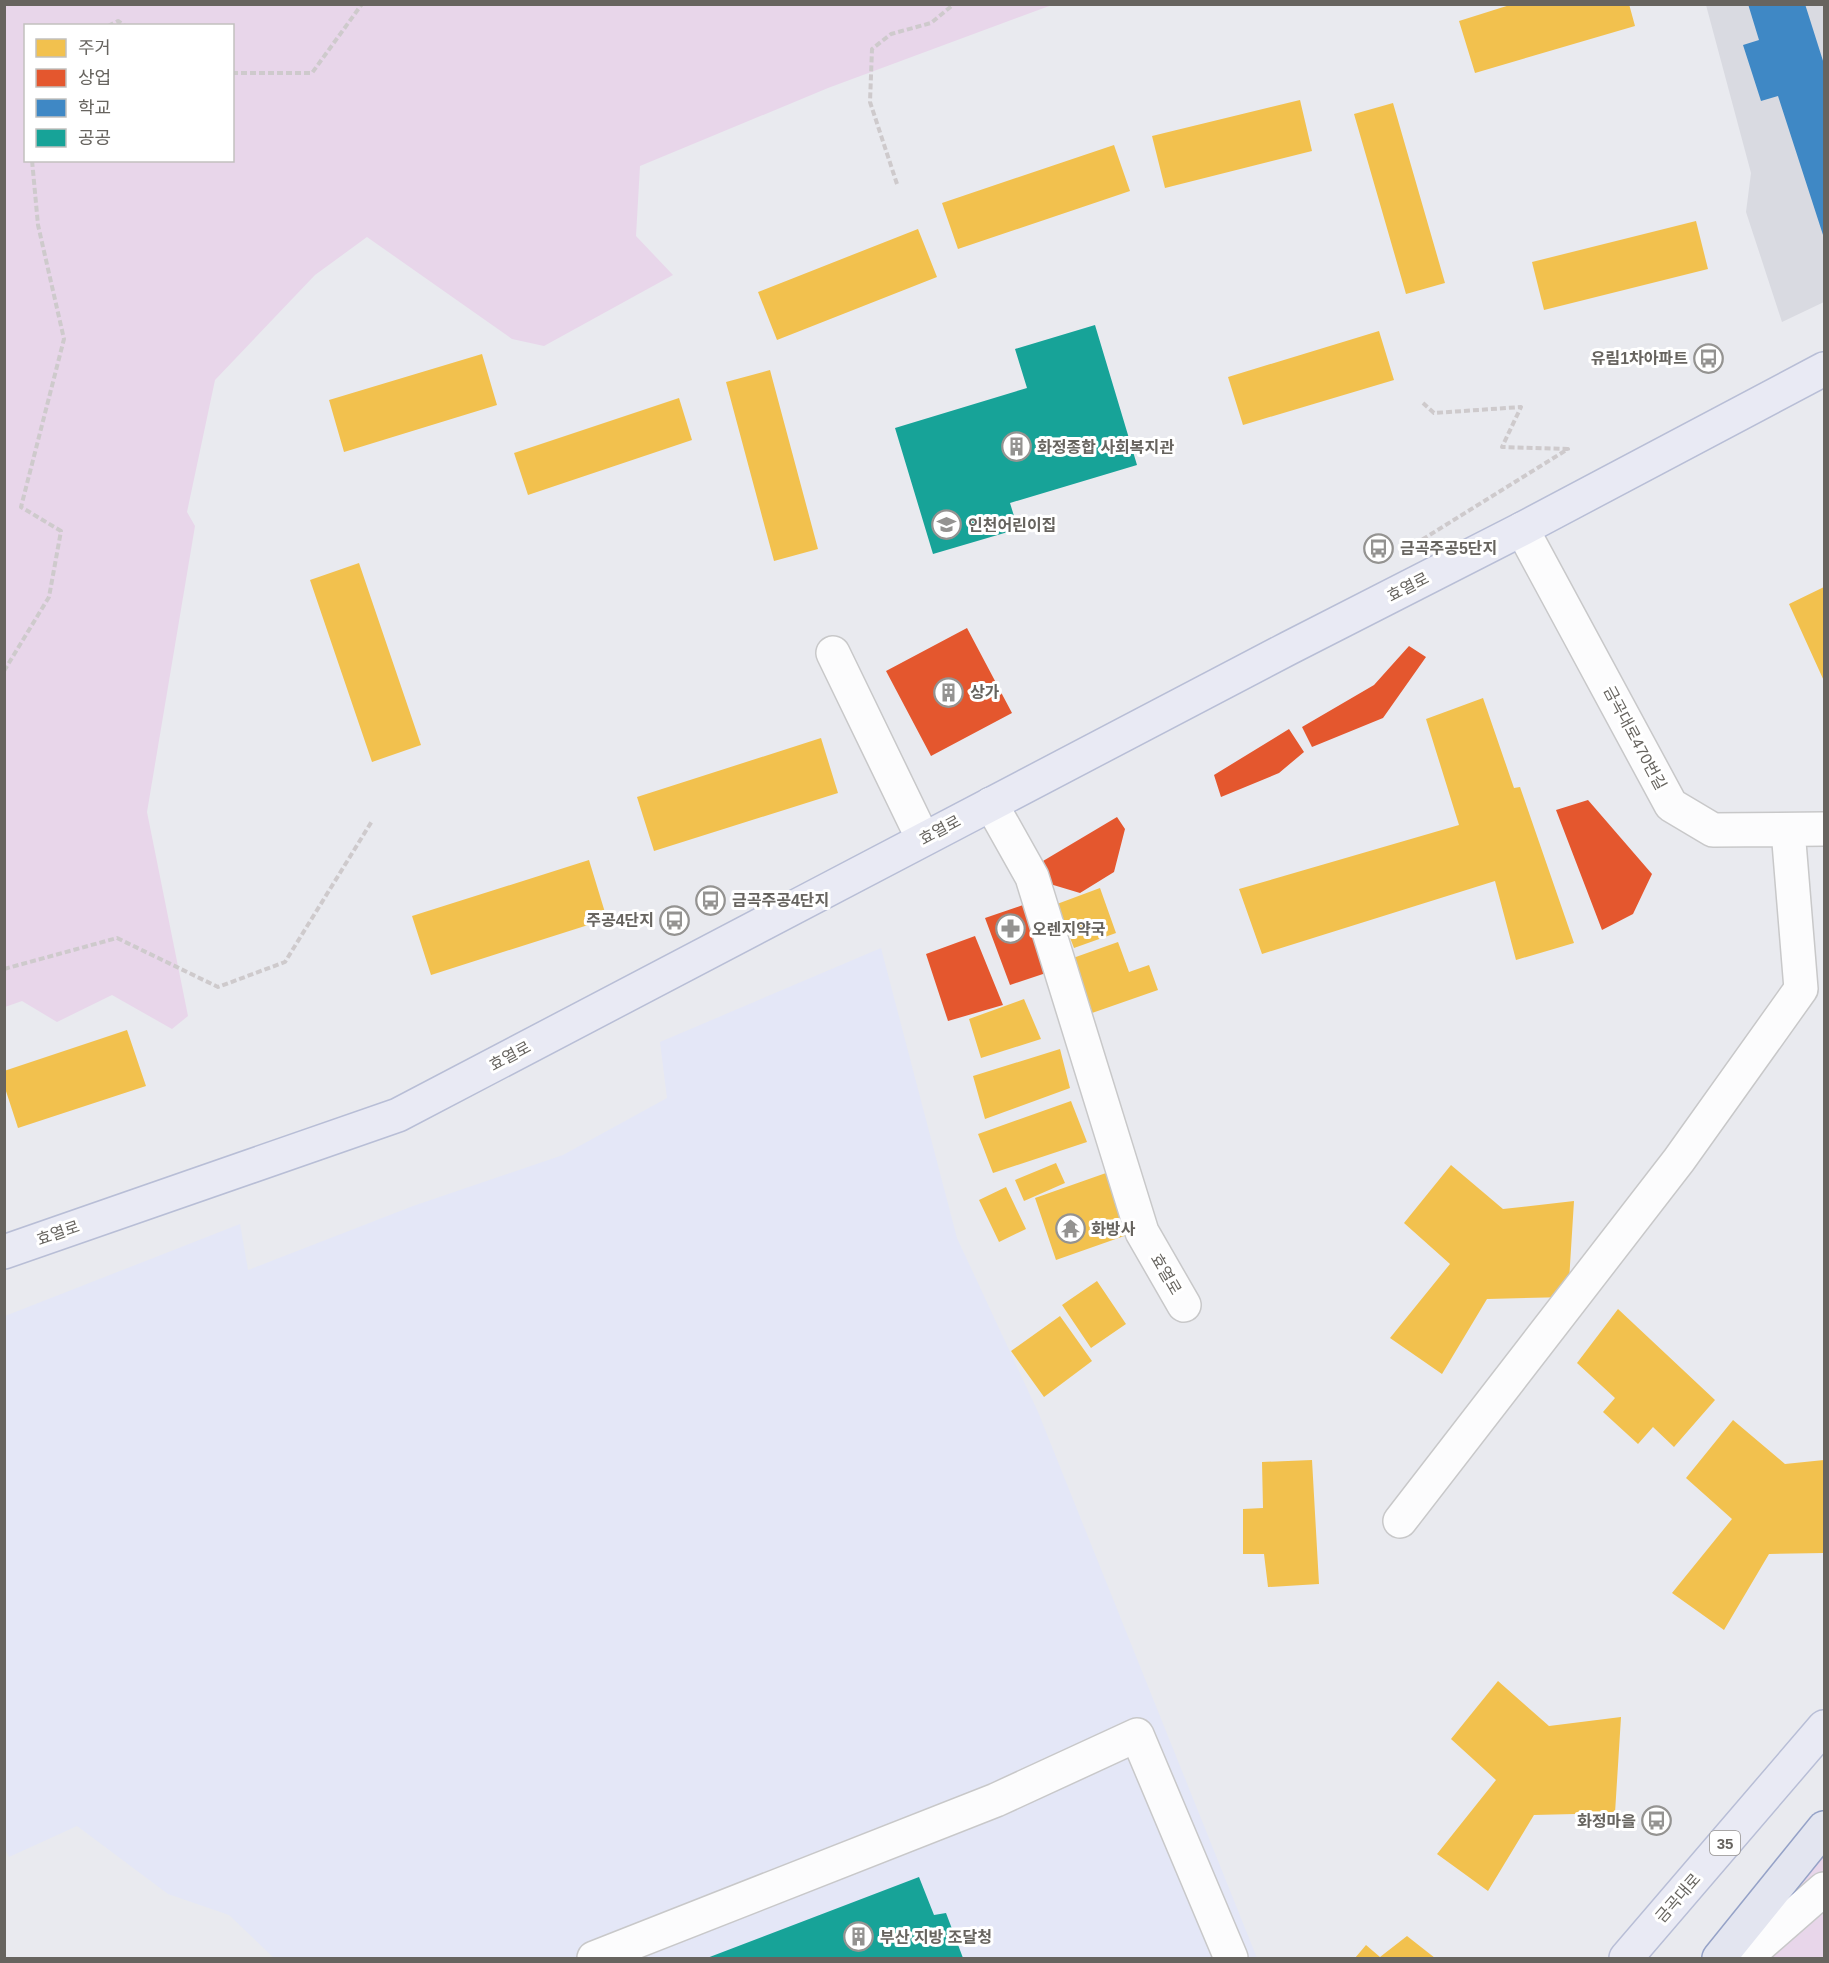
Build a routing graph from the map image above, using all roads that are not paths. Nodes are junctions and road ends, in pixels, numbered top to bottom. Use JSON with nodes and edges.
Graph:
{"nodes":[{"id":1,"x":1824,"y":369,"type":"edge"},
{"id":2,"x":1522,"y":529,"type":"junction"},
{"id":3,"x":833,"y":652,"type":"dead end"},
{"id":4,"x":991,"y":804,"type":"junction"},
{"id":5,"x":1824,"y":829,"type":"edge"},
{"id":6,"x":1788,"y":830,"type":"junction"},
{"id":7,"x":923,"y":839,"type":"junction"},
{"id":8,"x":4,"y":1252,"type":"edge"},
{"id":9,"x":1184,"y":1305,"type":"dead end"},
{"id":10,"x":1400,"y":1521,"type":"dead end"},
{"id":11,"x":1824,"y":1727,"type":"edge"},
{"id":12,"x":1824,"y":1828,"type":"edge"},
{"id":13,"x":1824,"y":1889,"type":"edge"},
{"id":14,"x":602,"y":1957,"type":"edge"},
{"id":15,"x":1231,"y":1959,"type":"edge"},
{"id":16,"x":1626,"y":1959,"type":"edge"},
{"id":17,"x":1719,"y":1959,"type":"edge"},
{"id":18,"x":1745,"y":1959,"type":"edge"}],
"edges":[{"from":1,"to":2,"type":"main road","name":"효열로"},
{"from":2,"to":4,"type":"main road","name":"효열로"},
{"from":2,"to":6,"type":"street","name":"금곡대로470번길"},
{"from":3,"to":7,"type":"street"},
{"from":4,"to":7,"type":"main road","name":"효열로"},
{"from":4,"to":9,"type":"street","name":"효열로"},
{"from":5,"to":6,"type":"street","name":"금곡대로470번길"},
{"from":6,"to":10,"type":"street"},
{"from":7,"to":8,"type":"main road","name":"효열로"},
{"from":11,"to":16,"type":"main road","name":"금곡대로","number":"35"},
{"from":12,"to":17,"type":"highway"},
{"from":13,"to":18,"type":"street"},
{"from":14,"to":15,"type":"street"}]}
